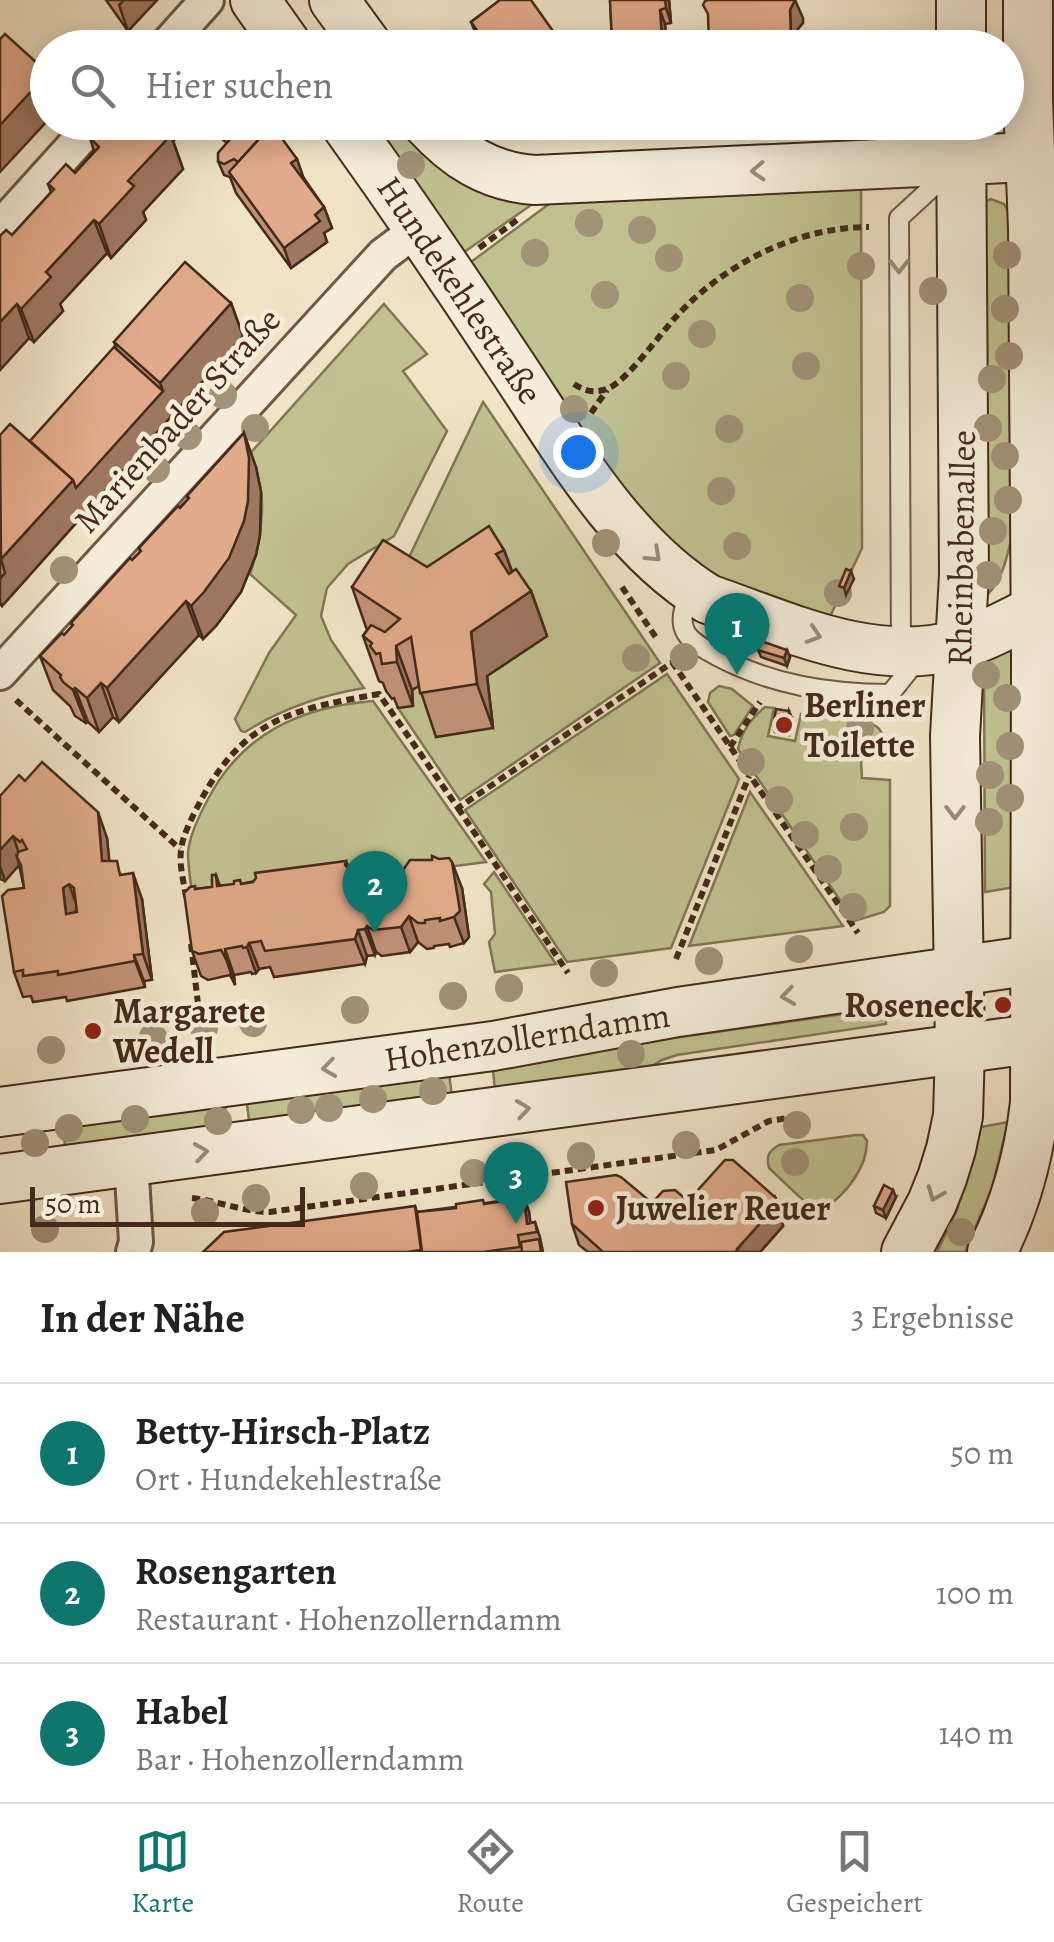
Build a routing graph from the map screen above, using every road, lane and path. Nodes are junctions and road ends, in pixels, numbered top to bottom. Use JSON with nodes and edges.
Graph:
{"nodes":[{"id":1,"x":207,"y":0,"type":"edge"},
{"id":2,"x":255,"y":0,"type":"edge"},
{"id":3,"x":334,"y":0,"type":"edge"},
{"id":4,"x":961,"y":0,"type":"edge"},
{"id":5,"x":1028,"y":0,"type":"edge"},
{"id":6,"x":180,"y":30,"type":"edge"},
{"id":7,"x":277,"y":30,"type":"edge"},
{"id":8,"x":356,"y":30,"type":"edge"},
{"id":9,"x":961,"y":30,"type":"edge"},
{"id":10,"x":80,"y":140,"type":"edge"},
{"id":11,"x":357,"y":140,"type":"edge"},
{"id":12,"x":444,"y":140,"type":"edge"},
{"id":13,"x":961,"y":142,"type":"edge"},
{"id":14,"x":1042,"y":156,"type":"edge"},
{"id":15,"x":521,"y":218,"type":"dead end"},
{"id":16,"x":0,"y":227,"type":"edge"},
{"id":17,"x":870,"y":227,"type":"dead end"},
{"id":18,"x":419,"y":228,"type":"junction"},
{"id":19,"x":466,"y":257,"type":"dead end"},
{"id":20,"x":568,"y":380,"type":"dead end"},
{"id":21,"x":622,"y":587,"type":"dead end"},
{"id":22,"x":1036,"y":610,"type":"junction"},
{"id":23,"x":929,"y":650,"type":"junction"},
{"id":24,"x":672,"y":662,"type":"junction"},
{"id":25,"x":8,"y":686,"type":"edge"},
{"id":26,"x":762,"y":699,"type":"dead end"},
{"id":27,"x":730,"y":747,"type":"junction"},
{"id":28,"x":749,"y":774,"type":"junction"},
{"id":29,"x":458,"y":808,"type":"junction"},
{"id":30,"x":180,"y":849,"type":"junction"},
{"id":31,"x":187,"y":906,"type":"edge"},
{"id":32,"x":189,"y":925,"type":"edge"},
{"id":33,"x":858,"y":933,"type":"dead end"},
{"id":34,"x":676,"y":959,"type":"dead end"},
{"id":35,"x":1045,"y":959,"type":"edge"},
{"id":36,"x":958,"y":972,"type":"junction"},
{"id":37,"x":568,"y":973,"type":"dead end"},
{"id":38,"x":200,"y":1021,"type":"dead end"},
{"id":39,"x":1045,"y":1037,"type":"edge"},
{"id":40,"x":960,"y":1048,"type":"junction"},
{"id":41,"x":467,"y":1049,"type":"junction"},
{"id":42,"x":0,"y":1112,"type":"edge"},
{"id":43,"x":808,"y":1115,"type":"dead end"},
{"id":44,"x":474,"y":1116,"type":"junction"},
{"id":45,"x":131,"y":1161,"type":"junction"},
{"id":46,"x":0,"y":1178,"type":"edge"},
{"id":47,"x":178,"y":1198,"type":"dead end"},
{"id":48,"x":133,"y":1252,"type":"edge"},
{"id":49,"x":906,"y":1252,"type":"edge"},
{"id":50,"x":992,"y":1252,"type":"edge"}],
"edges":[{"from":1,"to":6,"type":"street"},
{"from":2,"to":7,"type":"main road"},
{"from":3,"to":8,"type":"main road"},
{"from":4,"to":9,"type":"main road"},
{"from":5,"to":14,"type":"main road","name":"Rheinbabenallee"},
{"from":10,"to":16,"type":"street"},
{"from":11,"to":18,"type":"main road","name":"Hundekehlestraße"},
{"from":13,"to":12,"type":"main road","name":"Hundekehlestraße","one_way":true},
{"from":13,"to":14,"type":"main road","name":"Hundekehlestraße"},
{"from":13,"to":23,"type":"main road","name":"Rheinbabenallee"},
{"from":13,"to":23,"type":"lane","one_way":true},
{"from":14,"to":22,"type":"main road","name":"Rheinbabenallee"},
{"from":15,"to":19,"type":"path"},
{"from":17,"to":20,"type":"path"},
{"from":18,"to":23,"type":"main road","name":"Hundekehlestraße","one_way":true},
{"from":18,"to":25,"type":"street","name":"Marienbader Straße"},
{"from":21,"to":24,"type":"path"},
{"from":22,"to":23,"type":"main road"},
{"from":22,"to":35,"type":"main road","name":"Rheinbabenallee"},
{"from":23,"to":36,"type":"main road","name":"Rheinbabenallee","one_way":true},
{"from":24,"to":27,"type":"path"},
{"from":24,"to":29,"type":"path"},
{"from":25,"to":30,"type":"path"},
{"from":26,"to":27,"type":"path"},
{"from":27,"to":28,"type":"path"},
{"from":28,"to":33,"type":"path"},
{"from":28,"to":34,"type":"path"},
{"from":29,"to":30,"type":"path"},
{"from":29,"to":37,"type":"path"},
{"from":30,"to":31,"type":"path"},
{"from":32,"to":38,"type":"path"},
{"from":35,"to":36,"type":"main road","name":"Hohenzollerndamm"},
{"from":35,"to":39,"type":"main road","name":"Rheinbabenallee"},
{"from":36,"to":40,"type":"main road","name":"Rheinbabenallee"},
{"from":36,"to":41,"type":"main road","name":"Hohenzollerndamm","one_way":true},
{"from":39,"to":40,"type":"main road","name":"Hohenzollerndamm"},
{"from":39,"to":50,"type":"main road","name":"Rheinbabenallee"},
{"from":44,"to":40,"type":"main road","name":"Hohenzollerndamm","one_way":true},
{"from":40,"to":49,"type":"main road","name":"Rheinbabenallee","one_way":true},
{"from":41,"to":42,"type":"main road","name":"Hohenzollerndamm","one_way":true},
{"from":41,"to":44,"type":"main road"},
{"from":43,"to":47,"type":"path"},
{"from":45,"to":44,"type":"main road","name":"Hohenzollerndamm","one_way":true},
{"from":45,"to":46,"type":"main road","name":"Hohenzollerndamm"},
{"from":45,"to":48,"type":"street"}]}
